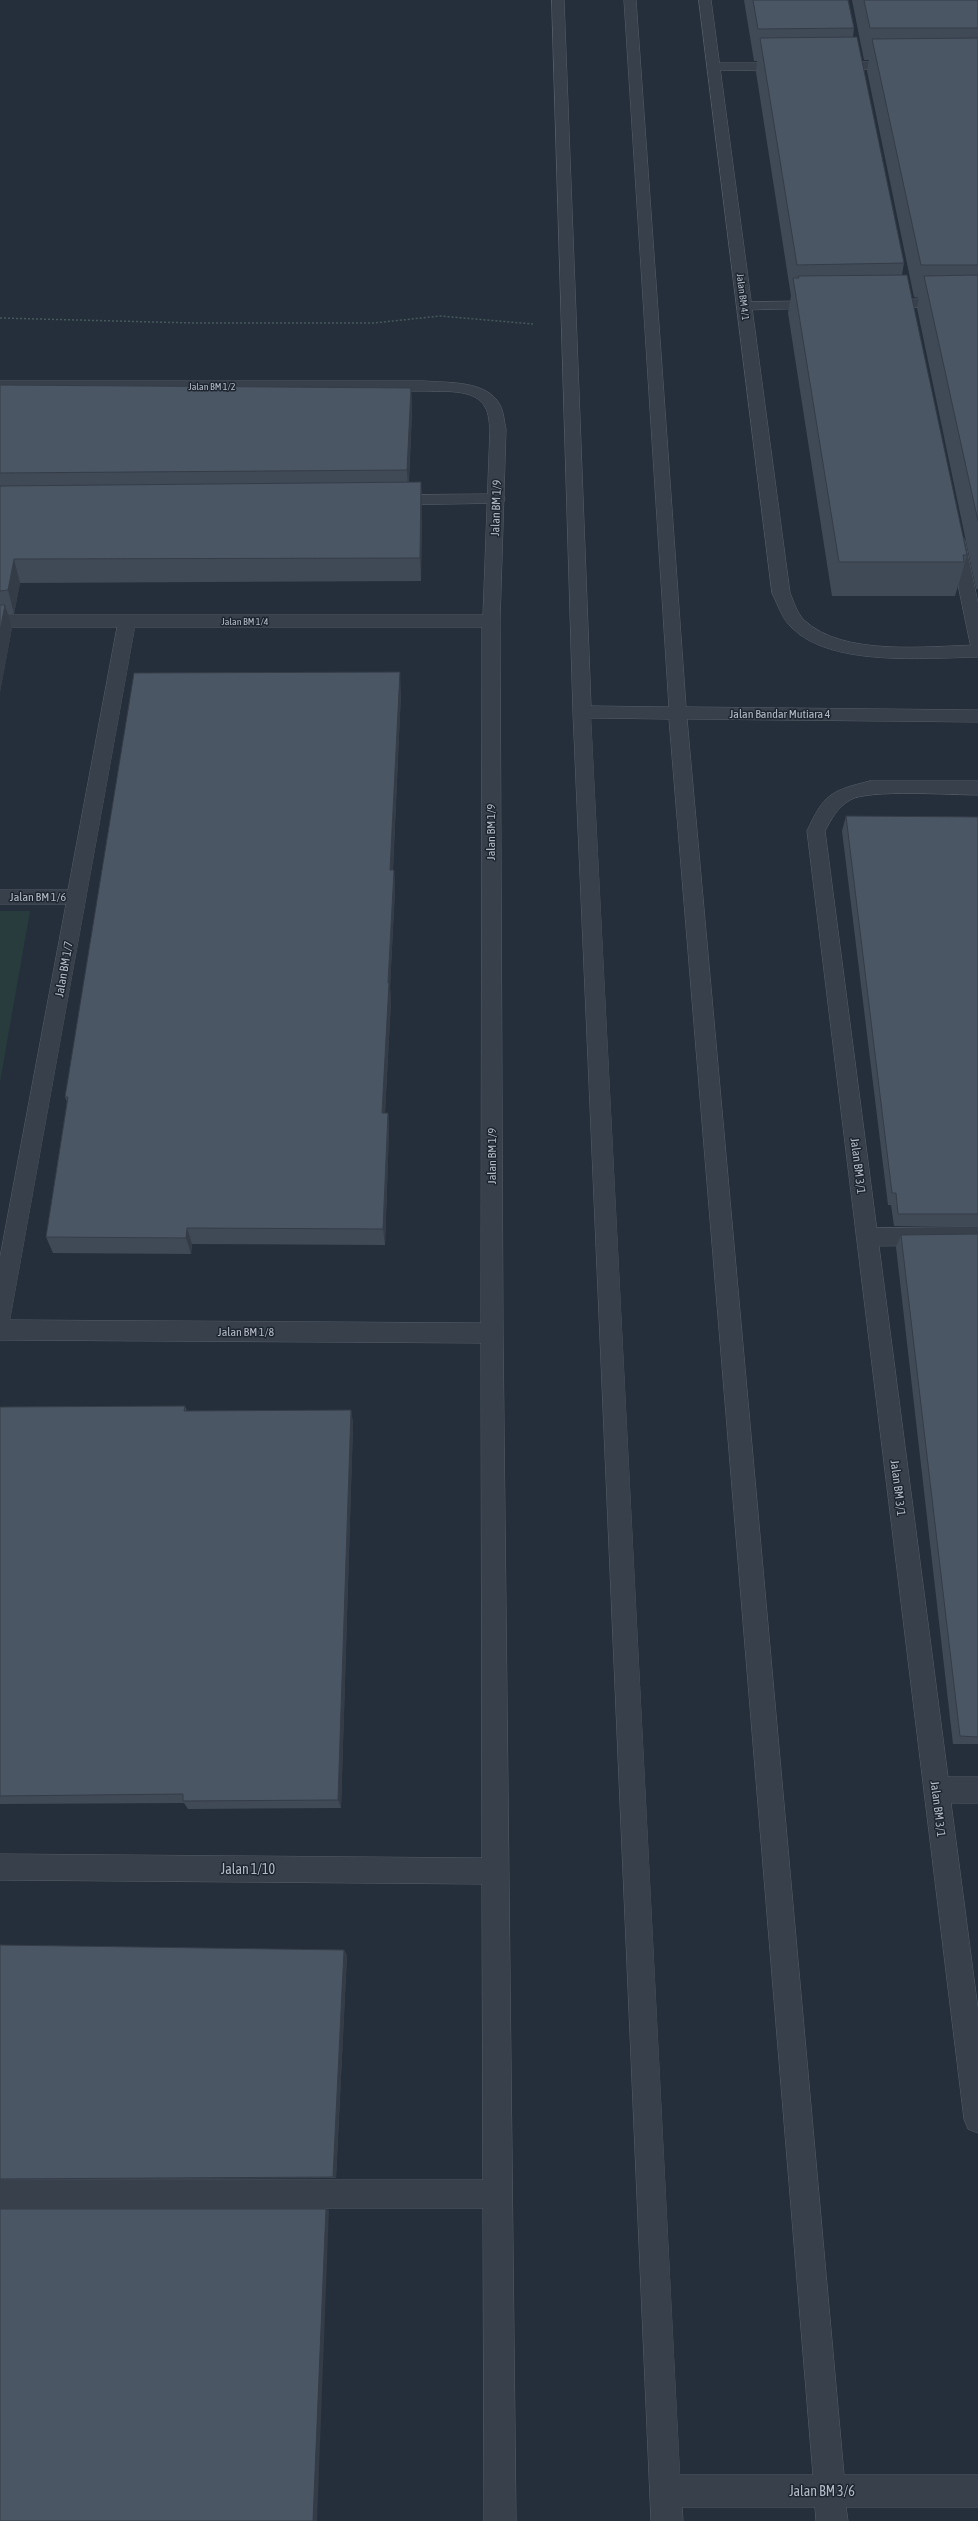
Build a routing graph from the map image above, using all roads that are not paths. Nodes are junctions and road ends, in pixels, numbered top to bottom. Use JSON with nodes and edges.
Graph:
{"nodes":[{"id":1,"x":558,"y":0,"type":"edge"},
{"id":2,"x":630,"y":0,"type":"edge"},
{"id":3,"x":705,"y":0,"type":"edge"},
{"id":4,"x":857,"y":60,"type":"junction"},
{"id":5,"x":820,"y":66,"type":"edge"},
{"id":6,"x":906,"y":66,"type":"edge"},
{"id":7,"x":797,"y":67,"type":"edge"},
{"id":8,"x":714,"y":68,"type":"junction"},
{"id":9,"x":861,"y":82,"type":"edge"},
{"id":10,"x":905,"y":288,"type":"edge"},
{"id":11,"x":978,"y":302,"type":"edge"},
{"id":12,"x":869,"y":304,"type":"edge"},
{"id":13,"x":830,"y":305,"type":"edge"},
{"id":14,"x":744,"y":306,"type":"junction"},
{"id":15,"x":910,"y":310,"type":"junction"},
{"id":16,"x":0,"y":386,"type":"edge"},
{"id":17,"x":424,"y":386,"type":"joint"},
{"id":18,"x":379,"y":500,"type":"edge"},
{"id":19,"x":497,"y":500,"type":"junction"},
{"id":20,"x":954,"y":528,"type":"edge"},
{"id":21,"x":0,"y":621,"type":"edge"},
{"id":22,"x":127,"y":621,"type":"junction"},
{"id":23,"x":491,"y":621,"type":"junction"},
{"id":24,"x":978,"y":643,"type":"edge"},
{"id":25,"x":978,"y":651,"type":"edge"},
{"id":26,"x":582,"y":712,"type":"junction"},
{"id":27,"x":678,"y":714,"type":"junction"},
{"id":28,"x":978,"y":716,"type":"edge"},
{"id":29,"x":978,"y":788,"type":"edge"},
{"id":30,"x":0,"y":897,"type":"edge"},
{"id":31,"x":77,"y":897,"type":"junction"},
{"id":32,"x":978,"y":1236,"type":"edge"},
{"id":33,"x":867,"y":1237,"type":"junction"},
{"id":34,"x":0,"y":1316,"type":"edge"},
{"id":35,"x":0,"y":1330,"type":"edge"},
{"id":36,"x":492,"y":1333,"type":"junction"},
{"id":37,"x":935,"y":1790,"type":"junction"},
{"id":38,"x":978,"y":1790,"type":"edge"},
{"id":39,"x":0,"y":1867,"type":"edge"},
{"id":40,"x":496,"y":1871,"type":"junction"},
{"id":41,"x":978,"y":2114,"type":"edge"},
{"id":42,"x":0,"y":2194,"type":"edge"},
{"id":43,"x":498,"y":2194,"type":"junction"},
{"id":44,"x":666,"y":2491,"type":"junction"},
{"id":45,"x":830,"y":2491,"type":"junction"},
{"id":46,"x":978,"y":2491,"type":"edge"},
{"id":47,"x":500,"y":2521,"type":"edge"},
{"id":48,"x":667,"y":2521,"type":"edge"},
{"id":49,"x":832,"y":2521,"type":"edge"}],
"edges":[{"from":1,"to":26,"type":"street"},
{"from":2,"to":27,"type":"street"},
{"from":3,"to":8,"type":"street","name":"Jalan BM 4/1"},
{"from":4,"to":5,"type":"lane"},
{"from":4,"to":6,"type":"lane"},
{"from":4,"to":9,"type":"lane"},
{"from":7,"to":8,"type":"lane"},
{"from":8,"to":14,"type":"street","name":"Jalan BM 4/1"},
{"from":10,"to":15,"type":"lane"},
{"from":11,"to":15,"type":"lane"},
{"from":12,"to":15,"type":"lane"},
{"from":13,"to":14,"type":"lane"},
{"from":14,"to":25,"type":"street","name":"Jalan BM 4/1"},
{"from":16,"to":17,"type":"street","name":"Jalan BM 1/2"},
{"from":17,"to":19,"type":"street","name":"Jalan BM 1/9"},
{"from":18,"to":19,"type":"lane"},
{"from":19,"to":23,"type":"street","name":"Jalan BM 1/9"},
{"from":20,"to":24,"type":"lane"},
{"from":21,"to":22,"type":"street","name":"Jalan BM 1/4"},
{"from":22,"to":23,"type":"street","name":"Jalan BM 1/4"},
{"from":22,"to":31,"type":"street","name":"Jalan BM 1/7"},
{"from":23,"to":36,"type":"street","name":"Jalan BM 1/9"},
{"from":26,"to":27,"type":"street","name":"Jalan Bandar Mutiara 4"},
{"from":26,"to":44,"type":"street"},
{"from":27,"to":28,"type":"street","name":"Jalan Bandar Mutiara 4"},
{"from":27,"to":45,"type":"street"},
{"from":29,"to":33,"type":"street","name":"Jalan BM 3/1"},
{"from":30,"to":31,"type":"street","name":"Jalan BM 1/6"},
{"from":31,"to":34,"type":"street","name":"Jalan BM 1/7"},
{"from":32,"to":33,"type":"lane"},
{"from":33,"to":37,"type":"street","name":"Jalan BM 3/1"},
{"from":35,"to":36,"type":"street","name":"Jalan BM 1/8"},
{"from":36,"to":40,"type":"street","name":"Jalan BM 1/9"},
{"from":37,"to":38,"type":"street"},
{"from":37,"to":41,"type":"street","name":"Jalan BM 3/1"},
{"from":39,"to":40,"type":"street","name":"Jalan 1/10"},
{"from":40,"to":43,"type":"street","name":"Jalan BM 1/9"},
{"from":42,"to":43,"type":"lane"},
{"from":43,"to":47,"type":"street","name":"Jalan BM 1/9"},
{"from":44,"to":45,"type":"street","name":"Jalan BM 3/6"},
{"from":44,"to":48,"type":"street"},
{"from":45,"to":46,"type":"street","name":"Jalan BM 3/6"},
{"from":45,"to":49,"type":"street"}]}
